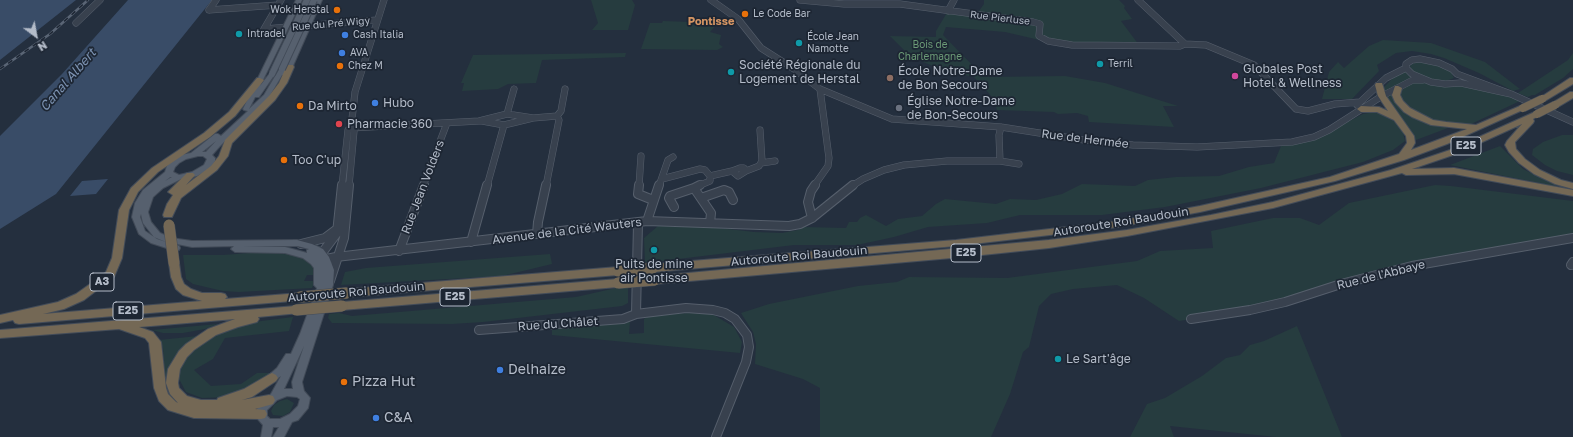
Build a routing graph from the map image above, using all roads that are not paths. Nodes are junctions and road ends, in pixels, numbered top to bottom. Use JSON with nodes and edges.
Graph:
{"nodes":[{"id":1,"x":100,"y":0,"type":"edge"},
{"id":2,"x":216,"y":0,"type":"edge"},
{"id":3,"x":298,"y":0,"type":"edge"},
{"id":4,"x":307,"y":0,"type":"edge"},
{"id":5,"x":314,"y":0,"type":"edge"},
{"id":6,"x":320,"y":0,"type":"edge"},
{"id":7,"x":384,"y":0,"type":"edge"},
{"id":8,"x":711,"y":0,"type":"edge"},
{"id":9,"x":800,"y":0,"type":"edge"},
{"id":10,"x":808,"y":0,"type":"edge"},
{"id":11,"x":954,"y":0,"type":"edge"},
{"id":12,"x":1138,"y":0,"type":"edge"},
{"id":13,"x":856,"y":2,"type":"edge"},
{"id":14,"x":888,"y":2,"type":"edge"},
{"id":15,"x":279,"y":3,"type":"edge"},
{"id":16,"x":948,"y":11,"type":"junction"},
{"id":17,"x":377,"y":20,"type":"junction"},
{"id":18,"x":76,"y":23,"type":"dead end"},
{"id":19,"x":309,"y":26,"type":"junction"},
{"id":20,"x":285,"y":28,"type":"junction"},
{"id":21,"x":1185,"y":44,"type":"junction"},
{"id":22,"x":286,"y":68,"type":"junction"},
{"id":23,"x":1406,"y":68,"type":"junction"},
{"id":24,"x":1457,"y":74,"type":"junction"},
{"id":25,"x":260,"y":80,"type":"junction"},
{"id":26,"x":1424,"y":80,"type":"junction"},
{"id":27,"x":1573,"y":80,"type":"edge"},
{"id":28,"x":1455,"y":82,"type":"junction"},
{"id":29,"x":1379,"y":85,"type":"junction"},
{"id":30,"x":1398,"y":88,"type":"junction"},
{"id":31,"x":514,"y":89,"type":"dead end"},
{"id":32,"x":566,"y":89,"type":"dead end"},
{"id":33,"x":820,"y":89,"type":"junction"},
{"id":34,"x":829,"y":94,"type":"junction"},
{"id":35,"x":1511,"y":94,"type":"junction"},
{"id":36,"x":1573,"y":94,"type":"edge"},
{"id":37,"x":1382,"y":96,"type":"junction"},
{"id":38,"x":822,"y":98,"type":"junction"},
{"id":39,"x":1358,"y":107,"type":"junction"},
{"id":40,"x":246,"y":109,"type":"junction"},
{"id":41,"x":507,"y":114,"type":"junction"},
{"id":42,"x":1537,"y":114,"type":"junction"},
{"id":43,"x":557,"y":116,"type":"junction"},
{"id":44,"x":533,"y":118,"type":"junction"},
{"id":45,"x":1399,"y":119,"type":"junction"},
{"id":46,"x":479,"y":120,"type":"junction"},
{"id":47,"x":1573,"y":122,"type":"edge"},
{"id":48,"x":447,"y":123,"type":"junction"},
{"id":49,"x":504,"y":125,"type":"junction"},
{"id":50,"x":1001,"y":126,"type":"junction"},
{"id":51,"x":1482,"y":127,"type":"junction"},
{"id":52,"x":351,"y":128,"type":"junction"},
{"id":53,"x":760,"y":130,"type":"dead end"},
{"id":54,"x":193,"y":154,"type":"junction"},
{"id":55,"x":208,"y":155,"type":"junction"},
{"id":56,"x":641,"y":156,"type":"dead end"},
{"id":57,"x":673,"y":157,"type":"dead end"},
{"id":58,"x":1401,"y":158,"type":"junction"},
{"id":59,"x":774,"y":161,"type":"dead end"},
{"id":60,"x":1000,"y":161,"type":"junction"},
{"id":61,"x":761,"y":163,"type":"junction"},
{"id":62,"x":1019,"y":164,"type":"dead end"},
{"id":63,"x":169,"y":170,"type":"junction"},
{"id":64,"x":1394,"y":172,"type":"junction"},
{"id":65,"x":190,"y":175,"type":"junction"},
{"id":66,"x":710,"y":176,"type":"junction"},
{"id":67,"x":179,"y":177,"type":"junction"},
{"id":68,"x":662,"y":179,"type":"junction"},
{"id":69,"x":141,"y":183,"type":"junction"},
{"id":70,"x":1573,"y":186,"type":"edge"},
{"id":71,"x":694,"y":188,"type":"junction"},
{"id":72,"x":1573,"y":193,"type":"edge"},
{"id":73,"x":701,"y":198,"type":"junction"},
{"id":74,"x":652,"y":200,"type":"junction"},
{"id":75,"x":733,"y":200,"type":"dead end"},
{"id":76,"x":674,"y":207,"type":"dead end"},
{"id":77,"x":812,"y":218,"type":"junction"},
{"id":78,"x":169,"y":220,"type":"junction"},
{"id":79,"x":646,"y":221,"type":"junction"},
{"id":80,"x":638,"y":223,"type":"junction"},
{"id":81,"x":710,"y":223,"type":"junction"},
{"id":82,"x":338,"y":228,"type":"junction"},
{"id":83,"x":537,"y":234,"type":"junction"},
{"id":84,"x":1573,"y":238,"type":"edge"},
{"id":85,"x":471,"y":242,"type":"junction"},
{"id":86,"x":301,"y":244,"type":"junction"},
{"id":87,"x":235,"y":249,"type":"junction"},
{"id":88,"x":399,"y":250,"type":"junction"},
{"id":89,"x":322,"y":257,"type":"junction"},
{"id":90,"x":339,"y":257,"type":"junction"},
{"id":91,"x":328,"y":285,"type":"junction"},
{"id":92,"x":257,"y":300,"type":"junction"},
{"id":93,"x":296,"y":310,"type":"junction"},
{"id":94,"x":636,"y":314,"type":"junction"},
{"id":95,"x":1190,"y":319,"type":"dead end"},
{"id":96,"x":0,"y":321,"type":"edge"},
{"id":97,"x":120,"y":324,"type":"junction"},
{"id":98,"x":479,"y":330,"type":"dead end"},
{"id":99,"x":0,"y":334,"type":"edge"},
{"id":100,"x":296,"y":347,"type":"junction"},
{"id":101,"x":272,"y":378,"type":"joint"},
{"id":102,"x":299,"y":392,"type":"junction"},
{"id":103,"x":271,"y":399,"type":"junction"},
{"id":104,"x":201,"y":405,"type":"junction"},
{"id":105,"x":261,"y":414,"type":"junction"},
{"id":106,"x":288,"y":421,"type":"junction"},
{"id":107,"x":268,"y":423,"type":"junction"},
{"id":108,"x":266,"y":437,"type":"edge"},
{"id":109,"x":278,"y":437,"type":"edge"},
{"id":110,"x":716,"y":437,"type":"edge"}],
"edges":[{"from":1,"to":18,"type":"street"},
{"from":2,"to":15,"type":"street"},
{"from":3,"to":20,"type":"main road"},
{"from":4,"to":40,"type":"main road","bridge":true},
{"from":5,"to":22,"type":"main road","bridge":true},
{"from":6,"to":19,"type":"main road"},
{"from":7,"to":17,"type":"street"},
{"from":8,"to":33,"type":"street","name":"Rue de Hermée"},
{"from":9,"to":10,"type":"street","name":"Rue Pierluse"},
{"from":10,"to":13,"type":"street","name":"Rue Pierluse"},
{"from":11,"to":16,"type":"street"},
{"from":12,"to":21,"type":"street"},
{"from":13,"to":14,"type":"street","name":"Rue Pierluse"},
{"from":14,"to":16,"type":"street","name":"Rue Pierluse"},
{"from":15,"to":20,"type":"street","name":"Rue du Pré Wigy"},
{"from":16,"to":21,"type":"street","name":"Rue Pierluse"},
{"from":17,"to":19,"type":"street","name":"Rue du Pré Wigy"},
{"from":17,"to":52,"type":"street"},
{"from":19,"to":20,"type":"street","name":"Rue du Pré Wigy"},
{"from":19,"to":22,"type":"main road"},
{"from":20,"to":25,"type":"main road"},
{"from":21,"to":39,"type":"street"},
{"from":22,"to":55,"type":"main road"},
{"from":22,"to":78,"type":"highway"},
{"from":23,"to":24,"type":"street","name":"Rue de Hermée"},
{"from":23,"to":26,"type":"street","name":"Rue de Hermée"},
{"from":23,"to":29,"type":"street","name":"Rue de Hermée"},
{"from":24,"to":28,"type":"street"},
{"from":24,"to":35,"type":"street","name":"Rue de Hermée"},
{"from":25,"to":40,"type":"main road"},
{"from":25,"to":69,"type":"highway","number":"A3"},
{"from":26,"to":28,"type":"street","name":"Rue de Hermée"},
{"from":26,"to":30,"type":"street","name":"Rue de Hermée"},
{"from":27,"to":51,"type":"highway","name":"Autoroute Roi Baudouin","number":"E25","bridge":true},
{"from":28,"to":35,"type":"street","name":"Rue de Hermée"},
{"from":29,"to":37,"type":"highway"},
{"from":29,"to":39,"type":"street","name":"Rue de Hermée"},
{"from":30,"to":37,"type":"street","name":"Rue de Hermée"},
{"from":30,"to":51,"type":"highway"},
{"from":31,"to":41,"type":"street"},
{"from":32,"to":43,"type":"street"},
{"from":33,"to":34,"type":"street","name":"Rue de Hermée"},
{"from":33,"to":38,"type":"street"},
{"from":34,"to":38,"type":"street"},
{"from":34,"to":50,"type":"street","name":"Rue de Hermée"},
{"from":35,"to":47,"type":"street","name":"Rue de Hermée"},
{"from":36,"to":42,"type":"highway","name":"Autoroute Roi Baudouin","number":"E25","bridge":true},
{"from":37,"to":39,"type":"street","name":"Rue de Hermée"},
{"from":37,"to":45,"type":"highway"},
{"from":38,"to":77,"type":"street"},
{"from":39,"to":45,"type":"highway"},
{"from":39,"to":50,"type":"street","name":"Rue de Hermée"},
{"from":40,"to":54,"type":"main road"},
{"from":41,"to":44,"type":"street"},
{"from":41,"to":46,"type":"street"},
{"from":42,"to":64,"type":"highway","name":"Autoroute Roi Baudouin","number":"E25"},
{"from":42,"to":70,"type":"highway"},
{"from":43,"to":44,"type":"street"},
{"from":43,"to":83,"type":"street"},
{"from":44,"to":49,"type":"street"},
{"from":45,"to":58,"type":"highway"},
{"from":46,"to":48,"type":"street"},
{"from":46,"to":49,"type":"street"},
{"from":48,"to":52,"type":"street"},
{"from":48,"to":88,"type":"street","name":"Rue Jean Volders"},
{"from":49,"to":85,"type":"street"},
{"from":50,"to":60,"type":"street"},
{"from":51,"to":58,"type":"highway","name":"Autoroute Roi Baudouin","number":"E25"},
{"from":52,"to":82,"type":"street"},
{"from":52,"to":90,"type":"street"},
{"from":53,"to":61,"type":"street"},
{"from":54,"to":55,"type":"main road"},
{"from":54,"to":63,"type":"main road"},
{"from":55,"to":65,"type":"main road"},
{"from":56,"to":74,"type":"street"},
{"from":57,"to":68,"type":"street"},
{"from":58,"to":92,"type":"highway","name":"Autoroute Roi Baudouin","number":"E25","bridge":true},
{"from":59,"to":61,"type":"street"},
{"from":60,"to":62,"type":"street","name":"Avenue de la Cité Wauters"},
{"from":60,"to":77,"type":"street","name":"Avenue de la Cité Wauters"},
{"from":61,"to":66,"type":"street"},
{"from":63,"to":67,"type":"main road"},
{"from":63,"to":69,"type":"highway","number":"A3"},
{"from":63,"to":87,"type":"main road"},
{"from":64,"to":72,"type":"highway"},
{"from":64,"to":93,"type":"highway","name":"Autoroute Roi Baudouin","number":"E25","bridge":true},
{"from":65,"to":67,"type":"main road"},
{"from":65,"to":78,"type":"highway"},
{"from":66,"to":68,"type":"street"},
{"from":66,"to":71,"type":"street"},
{"from":67,"to":86,"type":"main road"},
{"from":68,"to":74,"type":"street"},
{"from":69,"to":96,"type":"highway","number":"A3"},
{"from":71,"to":73,"type":"street"},
{"from":71,"to":76,"type":"street"},
{"from":73,"to":75,"type":"street"},
{"from":73,"to":81,"type":"street"},
{"from":74,"to":79,"type":"street"},
{"from":77,"to":81,"type":"street","name":"Avenue de la Cité Wauters"},
{"from":78,"to":92,"type":"highway","bridge":true},
{"from":79,"to":80,"type":"street","name":"Avenue de la Cité Wauters"},
{"from":79,"to":81,"type":"street","name":"Avenue de la Cité Wauters"},
{"from":80,"to":83,"type":"street","name":"Avenue de la Cité Wauters"},
{"from":80,"to":94,"type":"street"},
{"from":82,"to":86,"type":"street"},
{"from":82,"to":89,"type":"street"},
{"from":83,"to":85,"type":"street","name":"Avenue de la Cité Wauters"},
{"from":84,"to":95,"type":"street","name":"Rue de l'Abbaye"},
{"from":85,"to":88,"type":"street","name":"Avenue de la Cité Wauters"},
{"from":86,"to":89,"type":"main road"},
{"from":87,"to":89,"type":"main road"},
{"from":87,"to":100,"type":"main road"},
{"from":88,"to":90,"type":"street","name":"Avenue de la Cité Wauters"},
{"from":89,"to":90,"type":"street","name":"Avenue de la Cité Wauters"},
{"from":89,"to":91,"type":"main road"},
{"from":89,"to":100,"type":"main road"},
{"from":90,"to":91,"type":"street"},
{"from":91,"to":102,"type":"main road"},
{"from":92,"to":96,"type":"highway","name":"Autoroute Roi Baudouin","number":"E25"},
{"from":93,"to":97,"type":"highway","name":"Autoroute Roi Baudouin","number":"E25"},
{"from":93,"to":104,"type":"highway"},
{"from":94,"to":98,"type":"street","name":"Rue du Châlet"},
{"from":94,"to":110,"type":"street","name":"Rue du Châlet"},
{"from":97,"to":99,"type":"highway","name":"Autoroute Roi Baudouin","number":"E25"},
{"from":97,"to":105,"type":"highway"},
{"from":100,"to":101,"type":"main road"},
{"from":100,"to":103,"type":"main road"},
{"from":101,"to":104,"type":"highway"},
{"from":102,"to":103,"type":"main road"},
{"from":102,"to":106,"type":"main road"},
{"from":103,"to":104,"type":"highway"},
{"from":103,"to":105,"type":"main road"},
{"from":105,"to":107,"type":"main road"},
{"from":106,"to":107,"type":"main road"},
{"from":106,"to":109,"type":"main road"},
{"from":107,"to":108,"type":"main road"}]}
